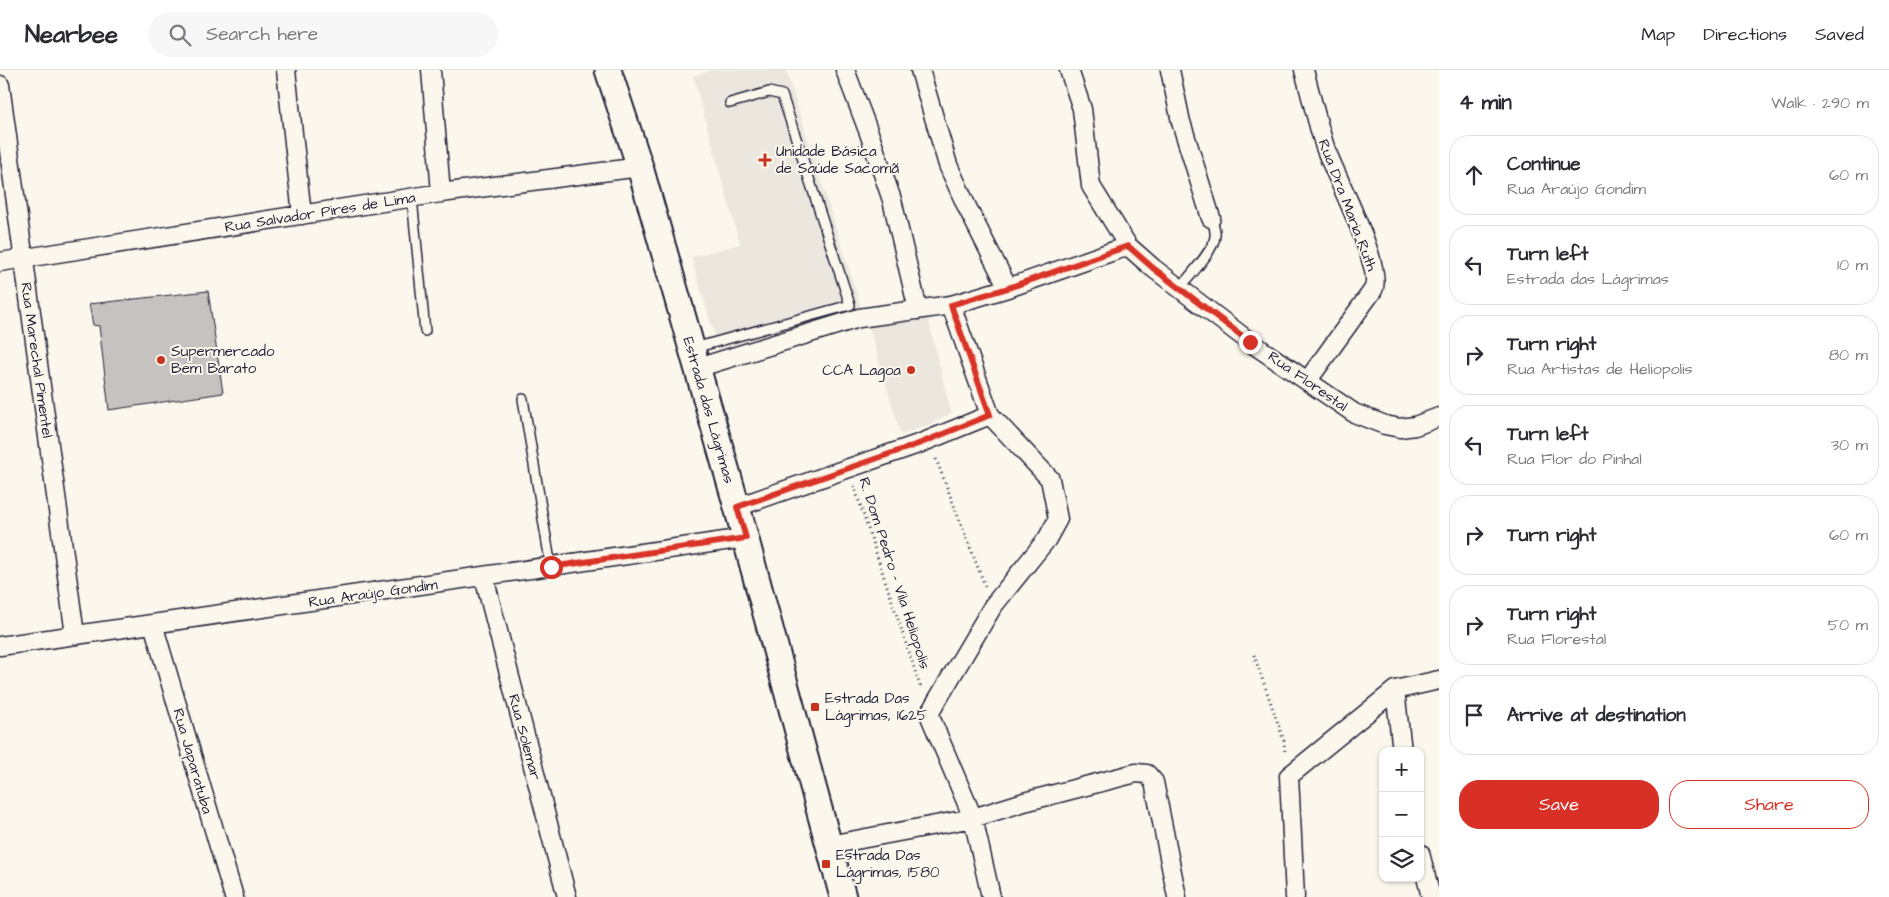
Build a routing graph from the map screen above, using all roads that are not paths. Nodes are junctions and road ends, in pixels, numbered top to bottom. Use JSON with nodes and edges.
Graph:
{"nodes":[{"id":1,"x":286,"y":70,"type":"edge"},
{"id":2,"x":430,"y":70,"type":"edge"},
{"id":3,"x":608,"y":70,"type":"edge"},
{"id":4,"x":845,"y":70,"type":"edge"},
{"id":5,"x":920,"y":70,"type":"edge"},
{"id":6,"x":1069,"y":70,"type":"edge"},
{"id":7,"x":1170,"y":70,"type":"edge"},
{"id":8,"x":1304,"y":70,"type":"edge"},
{"id":9,"x":0,"y":85,"type":"edge"},
{"id":10,"x":730,"y":104,"type":"dead end"},
{"id":11,"x":640,"y":167,"type":"junction"},
{"id":12,"x":441,"y":193,"type":"junction"},
{"id":13,"x":412,"y":198,"type":"junction"},
{"id":14,"x":302,"y":215,"type":"junction"},
{"id":15,"x":1211,"y":218,"type":"joint"},
{"id":16,"x":1128,"y":246,"type":"junction"},
{"id":17,"x":24,"y":258,"type":"junction"},
{"id":18,"x":0,"y":262,"type":"edge"},
{"id":19,"x":1008,"y":288,"type":"junction"},
{"id":20,"x":1180,"y":288,"type":"junction"},
{"id":21,"x":951,"y":305,"type":"junction"},
{"id":22,"x":918,"y":310,"type":"junction"},
{"id":23,"x":425,"y":331,"type":"dead end"},
{"id":24,"x":694,"y":358,"type":"junction"},
{"id":25,"x":1308,"y":380,"type":"junction"},
{"id":26,"x":523,"y":399,"type":"dead end"},
{"id":27,"x":990,"y":415,"type":"junction"},
{"id":28,"x":1439,"y":417,"type":"edge"},
{"id":29,"x":737,"y":507,"type":"junction"},
{"id":30,"x":746,"y":538,"type":"junction"},
{"id":31,"x":551,"y":567,"type":"junction"},
{"id":32,"x":484,"y":577,"type":"junction"},
{"id":33,"x":153,"y":624,"type":"junction"},
{"id":34,"x":74,"y":635,"type":"junction"},
{"id":35,"x":0,"y":646,"type":"edge"},
{"id":36,"x":1439,"y":680,"type":"edge"},
{"id":37,"x":1395,"y":690,"type":"junction"},
{"id":38,"x":1402,"y":747,"type":"edge"},
{"id":39,"x":973,"y":818,"type":"junction"},
{"id":40,"x":829,"y":845,"type":"junction"},
{"id":41,"x":1424,"y":869,"type":"edge"},
{"id":42,"x":234,"y":897,"type":"edge"},
{"id":43,"x":567,"y":897,"type":"edge"},
{"id":44,"x":843,"y":897,"type":"edge"},
{"id":45,"x":991,"y":897,"type":"edge"},
{"id":46,"x":1177,"y":897,"type":"edge"},
{"id":47,"x":1295,"y":897,"type":"edge"},
{"id":48,"x":1431,"y":897,"type":"edge"}],
"edges":[{"from":1,"to":14,"type":"street"},
{"from":2,"to":12,"type":"street"},
{"from":3,"to":11,"type":"main road","name":"Estrada das Lágrimas"},
{"from":4,"to":22,"type":"street"},
{"from":5,"to":19,"type":"street"},
{"from":6,"to":16,"type":"street","name":"Rua Florestal"},
{"from":7,"to":15,"type":"street"},
{"from":8,"to":25,"type":"street","name":"Rua Dra Maria Ruth"},
{"from":9,"to":17,"type":"street","name":"Rua Marechal Pimentel"},
{"from":10,"to":24,"type":"lane"},
{"from":11,"to":12,"type":"street","name":"Rua Salvador Pires de Lima"},
{"from":11,"to":24,"type":"main road","name":"Estrada das Lágrimas"},
{"from":12,"to":13,"type":"street","name":"Rua Salvador Pires de Lima"},
{"from":13,"to":14,"type":"street","name":"Rua Salvador Pires de Lima"},
{"from":13,"to":23,"type":"lane"},
{"from":14,"to":17,"type":"street","name":"Rua Salvador Pires de Lima"},
{"from":15,"to":20,"type":"lane"},
{"from":16,"to":19,"type":"street"},
{"from":16,"to":20,"type":"street","name":"Rua Florestal"},
{"from":17,"to":18,"type":"street","name":"Rua Salvador Pires de Lima"},
{"from":17,"to":34,"type":"street","name":"Rua Marechal Pimentel"},
{"from":19,"to":21,"type":"street"},
{"from":20,"to":25,"type":"street","name":"Rua Florestal"},
{"from":21,"to":22,"type":"street"},
{"from":21,"to":27,"type":"street"},
{"from":22,"to":24,"type":"street"},
{"from":24,"to":29,"type":"main road","name":"Estrada das Lágrimas"},
{"from":25,"to":28,"type":"street","name":"Rua Florestal"},
{"from":26,"to":31,"type":"lane"},
{"from":27,"to":29,"type":"street"},
{"from":27,"to":39,"type":"street"},
{"from":29,"to":30,"type":"main road","name":"Estrada das Lágrimas"},
{"from":30,"to":31,"type":"street","name":"Rua Araújo Gondim"},
{"from":30,"to":40,"type":"main road","name":"Estrada das Lágrimas"},
{"from":31,"to":32,"type":"street","name":"Rua Araújo Gondim"},
{"from":32,"to":33,"type":"street","name":"Rua Araújo Gondim"},
{"from":32,"to":43,"type":"street","name":"Rua Solemar"},
{"from":33,"to":34,"type":"street","name":"Rua Araújo Gondim"},
{"from":33,"to":42,"type":"street","name":"Rua Japaratuba"},
{"from":34,"to":35,"type":"street","name":"Rua Araújo Gondim"},
{"from":36,"to":37,"type":"street"},
{"from":37,"to":38,"type":"street"},
{"from":37,"to":47,"type":"street"},
{"from":39,"to":40,"type":"street"},
{"from":39,"to":45,"type":"street"},
{"from":39,"to":46,"type":"street"},
{"from":40,"to":44,"type":"main road","name":"Estrada das Lágrimas"},
{"from":41,"to":48,"type":"street"}]}
